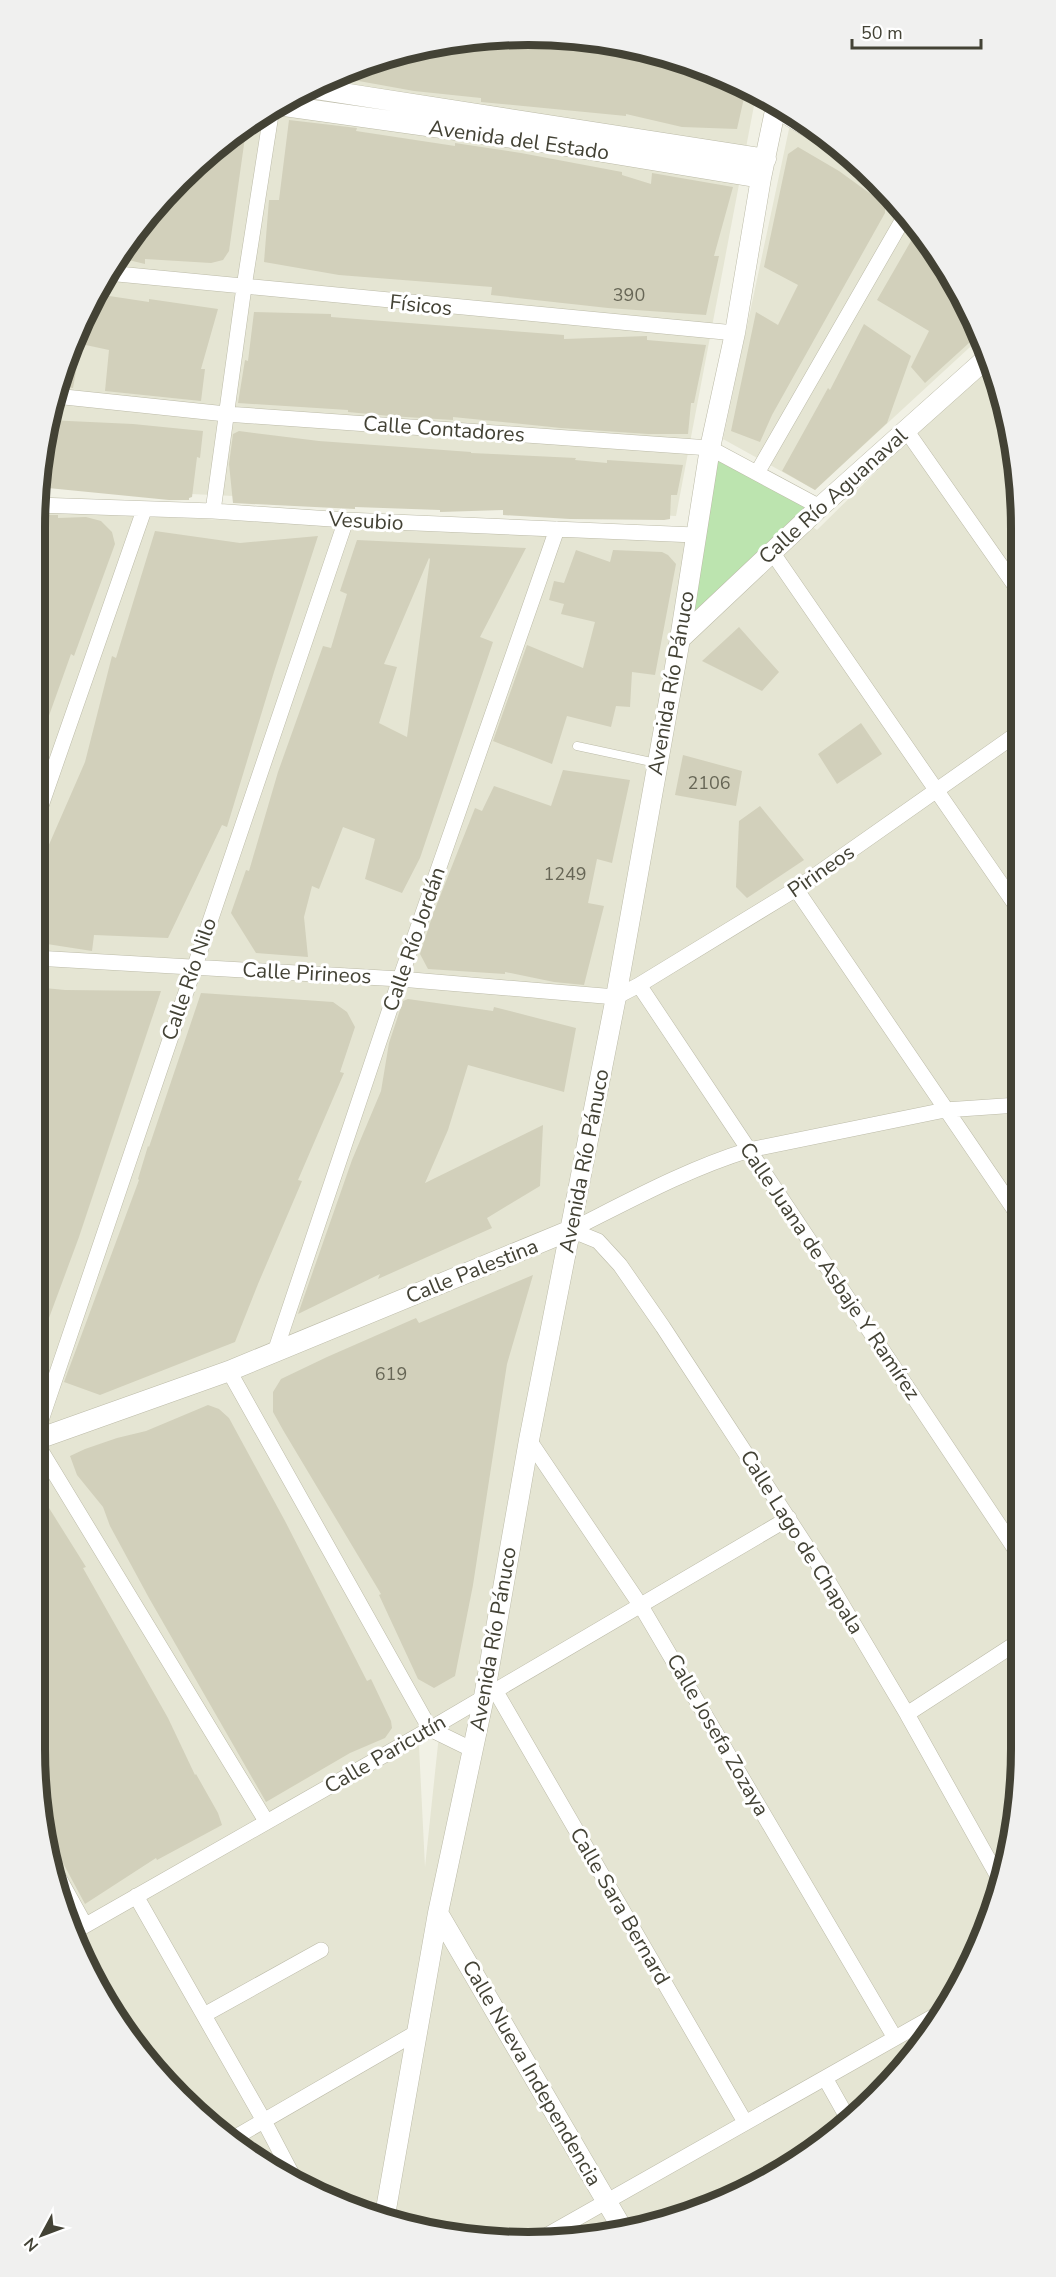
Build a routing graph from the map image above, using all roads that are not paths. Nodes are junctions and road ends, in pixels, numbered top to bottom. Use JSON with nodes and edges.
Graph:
{"nodes":[{"id":1,"x":325,"y":90,"type":"edge"},
{"id":2,"x":292,"y":107,"type":"edge"},
{"id":3,"x":775,"y":113,"type":"edge"},
{"id":4,"x":270,"y":120,"type":"edge"},
{"id":5,"x":765,"y":159,"type":"junction"},
{"id":6,"x":761,"y":178,"type":"junction"},
{"id":7,"x":901,"y":222,"type":"edge"},
{"id":8,"x":117,"y":274,"type":"edge"},
{"id":9,"x":244,"y":287,"type":"junction"},
{"id":10,"x":735,"y":333,"type":"junction"},
{"id":11,"x":981,"y":362,"type":"edge"},
{"id":12,"x":63,"y":397,"type":"edge"},
{"id":13,"x":226,"y":414,"type":"junction"},
{"id":14,"x":906,"y":430,"type":"junction"},
{"id":15,"x":710,"y":448,"type":"junction"},
{"id":16,"x":757,"y":472,"type":"junction"},
{"id":17,"x":46,"y":505,"type":"edge"},
{"id":18,"x":820,"y":507,"type":"junction"},
{"id":19,"x":144,"y":510,"type":"junction"},
{"id":20,"x":213,"y":511,"type":"junction"},
{"id":21,"x":346,"y":520,"type":"junction"},
{"id":22,"x":557,"y":529,"type":"junction"},
{"id":23,"x":695,"y":535,"type":"junction"},
{"id":24,"x":772,"y":552,"type":"junction"},
{"id":25,"x":1011,"y":580,"type":"edge"},
{"id":26,"x":680,"y":639,"type":"junction"},
{"id":27,"x":1011,"y":738,"type":"edge"},
{"id":28,"x":577,"y":746,"type":"dead end"},
{"id":29,"x":658,"y":764,"type":"junction"},
{"id":30,"x":936,"y":789,"type":"junction"},
{"id":31,"x":45,"y":792,"type":"edge"},
{"id":32,"x":796,"y":889,"type":"junction"},
{"id":33,"x":1011,"y":898,"type":"edge"},
{"id":34,"x":45,"y":959,"type":"edge"},
{"id":35,"x":194,"y":966,"type":"junction"},
{"id":36,"x":400,"y":979,"type":"junction"},
{"id":37,"x":639,"y":985,"type":"junction"},
{"id":38,"x":616,"y":997,"type":"junction"},
{"id":39,"x":1011,"y":1106,"type":"edge"},
{"id":40,"x":945,"y":1110,"type":"junction"},
{"id":41,"x":749,"y":1150,"type":"junction"},
{"id":42,"x":1011,"y":1205,"type":"edge"},
{"id":43,"x":571,"y":1230,"type":"junction"},
{"id":44,"x":275,"y":1352,"type":"junction"},
{"id":45,"x":229,"y":1371,"type":"junction"},
{"id":46,"x":45,"y":1407,"type":"edge"},
{"id":47,"x":45,"y":1436,"type":"edge"},
{"id":48,"x":529,"y":1440,"type":"junction"},
{"id":49,"x":45,"y":1458,"type":"edge"},
{"id":50,"x":789,"y":1518,"type":"junction"},
{"id":51,"x":1011,"y":1543,"type":"edge"},
{"id":52,"x":641,"y":1605,"type":"junction"},
{"id":53,"x":1011,"y":1646,"type":"edge"},
{"id":54,"x":490,"y":1694,"type":"junction"},
{"id":55,"x":907,"y":1714,"type":"junction"},
{"id":56,"x":430,"y":1729,"type":"junction"},
{"id":57,"x":472,"y":1750,"type":"junction"},
{"id":58,"x":266,"y":1821,"type":"junction"},
{"id":59,"x":995,"y":1872,"type":"edge"},
{"id":60,"x":136,"y":1896,"type":"junction"},
{"id":61,"x":438,"y":1913,"type":"junction"},
{"id":62,"x":80,"y":1928,"type":"edge"},
{"id":63,"x":321,"y":1950,"type":"dead end"},
{"id":64,"x":204,"y":2015,"type":"junction"},
{"id":65,"x":928,"y":2019,"type":"edge"},
{"id":66,"x":419,"y":2031,"type":"junction"},
{"id":67,"x":895,"y":2038,"type":"junction"},
{"id":68,"x":825,"y":2078,"type":"junction"},
{"id":69,"x":845,"y":2113,"type":"edge"},
{"id":70,"x":264,"y":2121,"type":"junction"},
{"id":71,"x":745,"y":2122,"type":"junction"},
{"id":72,"x":239,"y":2135,"type":"edge"},
{"id":73,"x":289,"y":2169,"type":"edge"},
{"id":74,"x":607,"y":2200,"type":"junction"},
{"id":75,"x":386,"y":2210,"type":"edge"},
{"id":76,"x":620,"y":2223,"type":"edge"},
{"id":77,"x":554,"y":2231,"type":"edge"}],
"edges":[{"from":1,"to":5,"type":"street","name":"Avenida del Estado"},
{"from":2,"to":6,"type":"street","name":"Avenida del Estado"},
{"from":3,"to":5,"type":"street","name":"Avenida Río Pánuco"},
{"from":4,"to":9,"type":"street"},
{"from":5,"to":6,"type":"street","name":"Avenida Río Pánuco"},
{"from":6,"to":10,"type":"street","name":"Avenida Río Pánuco"},
{"from":7,"to":16,"type":"street"},
{"from":8,"to":9,"type":"street","name":"Físicos"},
{"from":9,"to":10,"type":"street","name":"Físicos"},
{"from":9,"to":13,"type":"street"},
{"from":10,"to":15,"type":"street","name":"Avenida Río Pánuco"},
{"from":11,"to":14,"type":"street","name":"Calle Río Aguanaval"},
{"from":12,"to":13,"type":"street","name":"Calle Contadores"},
{"from":13,"to":15,"type":"street","name":"Calle Contadores"},
{"from":13,"to":20,"type":"street"},
{"from":14,"to":18,"type":"street","name":"Calle Río Aguanaval"},
{"from":14,"to":25,"type":"street"},
{"from":15,"to":16,"type":"street","name":"Calle Contadores"},
{"from":15,"to":23,"type":"street","name":"Avenida Río Pánuco"},
{"from":16,"to":18,"type":"street","name":"Calle Contadores"},
{"from":17,"to":19,"type":"street","name":"Vesubio"},
{"from":18,"to":24,"type":"street","name":"Calle Río Aguanaval"},
{"from":19,"to":20,"type":"street","name":"Vesubio"},
{"from":19,"to":31,"type":"street"},
{"from":20,"to":21,"type":"street","name":"Vesubio"},
{"from":21,"to":22,"type":"street","name":"Vesubio"},
{"from":21,"to":35,"type":"street","name":"Calle Río Nilo"},
{"from":22,"to":23,"type":"street","name":"Vesubio"},
{"from":22,"to":36,"type":"street","name":"Calle Río Jordán"},
{"from":23,"to":26,"type":"street","name":"Avenida Río Pánuco"},
{"from":24,"to":26,"type":"street","name":"Calle Río Aguanaval"},
{"from":24,"to":30,"type":"street"},
{"from":26,"to":29,"type":"street","name":"Avenida Río Pánuco"},
{"from":27,"to":30,"type":"street","name":"Pirineos"},
{"from":28,"to":29,"type":"lane"},
{"from":29,"to":38,"type":"street","name":"Avenida Río Pánuco"},
{"from":30,"to":32,"type":"street","name":"Pirineos"},
{"from":30,"to":33,"type":"street"},
{"from":32,"to":37,"type":"street","name":"Pirineos"},
{"from":32,"to":40,"type":"street"},
{"from":34,"to":35,"type":"street","name":"Calle Pirineos"},
{"from":35,"to":36,"type":"street","name":"Calle Pirineos"},
{"from":35,"to":46,"type":"street","name":"Calle Río Nilo"},
{"from":36,"to":38,"type":"street","name":"Calle Pirineos"},
{"from":36,"to":44,"type":"street","name":"Calle Río Jordán"},
{"from":37,"to":38,"type":"street","name":"Pirineos"},
{"from":37,"to":41,"type":"street","name":"Calle Juana de Asbaje Y Ramírez"},
{"from":38,"to":43,"type":"street","name":"Avenida Río Pánuco"},
{"from":39,"to":40,"type":"street","name":"Calle Palestina"},
{"from":40,"to":41,"type":"street","name":"Calle Palestina"},
{"from":40,"to":42,"type":"street"},
{"from":41,"to":43,"type":"street","name":"Calle Palestina"},
{"from":41,"to":51,"type":"street","name":"Calle Juana de Asbaje Y Ramírez"},
{"from":43,"to":44,"type":"street","name":"Calle Palestina"},
{"from":43,"to":48,"type":"street","name":"Avenida Río Pánuco"},
{"from":43,"to":50,"type":"street","name":"Calle Lago de Chapala"},
{"from":44,"to":45,"type":"street","name":"Calle Palestina"},
{"from":45,"to":47,"type":"street","name":"Calle Palestina"},
{"from":45,"to":56,"type":"street"},
{"from":48,"to":52,"type":"street","name":"Calle Josefa Zozaya"},
{"from":48,"to":54,"type":"street","name":"Avenida Río Pánuco"},
{"from":49,"to":58,"type":"street"},
{"from":50,"to":52,"type":"street","name":"Calle Paricutín"},
{"from":50,"to":55,"type":"street","name":"Calle Lago de Chapala"},
{"from":52,"to":54,"type":"street","name":"Calle Paricutín"},
{"from":52,"to":67,"type":"street","name":"Calle Josefa Zozaya"},
{"from":53,"to":55,"type":"street"},
{"from":54,"to":56,"type":"street","name":"Calle Paricutín"},
{"from":54,"to":57,"type":"street","name":"Avenida Río Pánuco"},
{"from":54,"to":71,"type":"street","name":"Calle Sara Bernard"},
{"from":55,"to":59,"type":"street","name":"Calle Lago de Chapala"},
{"from":56,"to":57,"type":"street"},
{"from":56,"to":58,"type":"street","name":"Calle Paricutín"},
{"from":57,"to":61,"type":"street","name":"Avenida Río Pánuco"},
{"from":58,"to":60,"type":"street","name":"Calle Paricutín"},
{"from":60,"to":62,"type":"street","name":"Calle Paricutín"},
{"from":60,"to":64,"type":"street"},
{"from":61,"to":66,"type":"street","name":"Avenida Río Pánuco"},
{"from":61,"to":74,"type":"street","name":"Calle Nueva Independencia"},
{"from":63,"to":64,"type":"street"},
{"from":64,"to":70,"type":"street"},
{"from":65,"to":67,"type":"street"},
{"from":66,"to":70,"type":"street"},
{"from":66,"to":75,"type":"street","name":"Avenida Río Pánuco"},
{"from":67,"to":68,"type":"street"},
{"from":68,"to":69,"type":"street"},
{"from":68,"to":71,"type":"street"},
{"from":70,"to":72,"type":"street"},
{"from":70,"to":73,"type":"street"},
{"from":71,"to":74,"type":"street"},
{"from":74,"to":76,"type":"street","name":"Calle Nueva Independencia"},
{"from":74,"to":77,"type":"street"}]}
